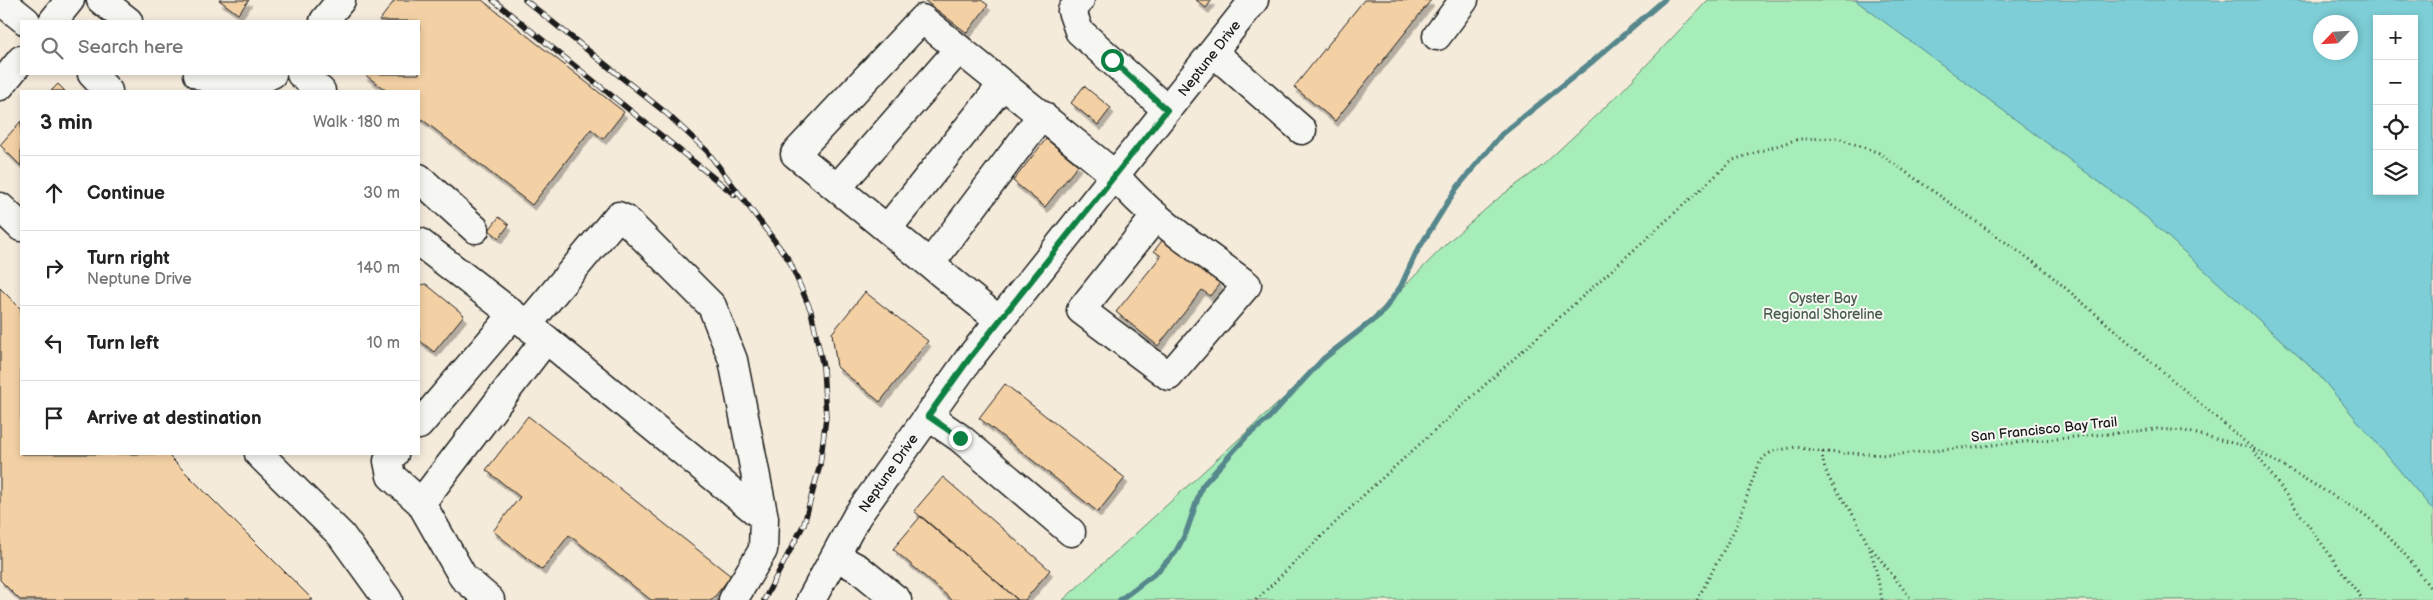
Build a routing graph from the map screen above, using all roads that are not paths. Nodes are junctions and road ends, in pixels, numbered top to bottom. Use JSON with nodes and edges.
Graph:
{"nodes":[{"id":1,"x":0,"y":0,"type":"edge"},
{"id":2,"x":70,"y":0,"type":"edge"},
{"id":3,"x":101,"y":0,"type":"edge"},
{"id":4,"x":341,"y":0,"type":"edge"},
{"id":5,"x":1080,"y":0,"type":"edge"},
{"id":6,"x":1254,"y":0,"type":"edge"},
{"id":7,"x":1464,"y":0,"type":"edge"},
{"id":8,"x":25,"y":20,"type":"edge"},
{"id":9,"x":54,"y":20,"type":"edge"},
{"id":10,"x":127,"y":20,"type":"edge"},
{"id":11,"x":325,"y":20,"type":"edge"},
{"id":12,"x":1437,"y":36,"type":"dead end"},
{"id":13,"x":959,"y":49,"type":"junction"},
{"id":14,"x":1214,"y":52,"type":"junction"},
{"id":15,"x":20,"y":61,"type":"edge"},
{"id":16,"x":93,"y":75,"type":"edge"},
{"id":17,"x":201,"y":75,"type":"edge"},
{"id":18,"x":269,"y":75,"type":"edge"},
{"id":19,"x":302,"y":75,"type":"edge"},
{"id":20,"x":1003,"y":84,"type":"junction"},
{"id":21,"x":241,"y":85,"type":"edge"},
{"id":22,"x":0,"y":86,"type":"edge"},
{"id":23,"x":107,"y":90,"type":"edge"},
{"id":24,"x":320,"y":90,"type":"edge"},
{"id":25,"x":1167,"y":110,"type":"junction"},
{"id":26,"x":1042,"y":116,"type":"junction"},
{"id":27,"x":1302,"y":130,"type":"dead end"},
{"id":28,"x":1116,"y":175,"type":"junction"},
{"id":29,"x":420,"y":179,"type":"edge"},
{"id":30,"x":837,"y":188,"type":"junction"},
{"id":31,"x":0,"y":207,"type":"edge"},
{"id":32,"x":1156,"y":216,"type":"junction"},
{"id":33,"x":20,"y":225,"type":"edge"},
{"id":34,"x":887,"y":228,"type":"junction"},
{"id":35,"x":475,"y":229,"type":"dead end"},
{"id":36,"x":420,"y":243,"type":"edge"},
{"id":37,"x":930,"y":264,"type":"junction"},
{"id":38,"x":1000,"y":321,"type":"junction"},
{"id":39,"x":528,"y":327,"type":"junction"},
{"id":40,"x":928,"y":416,"type":"junction"},
{"id":41,"x":420,"y":424,"type":"edge"},
{"id":42,"x":260,"y":455,"type":"edge"},
{"id":43,"x":393,"y":455,"type":"edge"},
{"id":44,"x":421,"y":503,"type":"junction"},
{"id":45,"x":764,"y":518,"type":"junction"},
{"id":46,"x":1071,"y":532,"type":"dead end"},
{"id":47,"x":835,"y":556,"type":"junction"},
{"id":48,"x":388,"y":600,"type":"edge"},
{"id":49,"x":490,"y":600,"type":"edge"},
{"id":50,"x":733,"y":600,"type":"edge"},
{"id":51,"x":811,"y":600,"type":"edge"},
{"id":52,"x":897,"y":600,"type":"edge"}],
"edges":[{"from":1,"to":8,"type":"street"},
{"from":2,"to":9,"type":"street"},
{"from":3,"to":10,"type":"street"},
{"from":4,"to":11,"type":"street"},
{"from":5,"to":25,"type":"street"},
{"from":6,"to":14,"type":"street","name":"Neptune Drive"},
{"from":7,"to":12,"type":"street"},
{"from":13,"to":20,"type":"street"},
{"from":13,"to":30,"type":"street"},
{"from":13,"to":30,"type":"street"},
{"from":14,"to":25,"type":"street","name":"Neptune Drive"},
{"from":14,"to":27,"type":"street"},
{"from":15,"to":22,"type":"street"},
{"from":16,"to":23,"type":"street"},
{"from":17,"to":21,"type":"street"},
{"from":18,"to":21,"type":"street"},
{"from":19,"to":24,"type":"street"},
{"from":20,"to":26,"type":"street"},
{"from":20,"to":34,"type":"street"},
{"from":25,"to":28,"type":"street","name":"Neptune Drive"},
{"from":26,"to":28,"type":"street"},
{"from":26,"to":37,"type":"street"},
{"from":28,"to":32,"type":"street"},
{"from":28,"to":38,"type":"street","name":"Neptune Drive"},
{"from":29,"to":35,"type":"street"},
{"from":30,"to":34,"type":"street"},
{"from":31,"to":33,"type":"street"},
{"from":32,"to":32,"type":"street"},
{"from":34,"to":37,"type":"street"},
{"from":36,"to":39,"type":"street"},
{"from":37,"to":38,"type":"street"},
{"from":38,"to":40,"type":"street","name":"Neptune Drive"},
{"from":39,"to":41,"type":"street"},
{"from":39,"to":44,"type":"street"},
{"from":39,"to":45,"type":"street"},
{"from":39,"to":45,"type":"street"},
{"from":40,"to":46,"type":"street"},
{"from":40,"to":47,"type":"street","name":"Neptune Drive"},
{"from":42,"to":48,"type":"street"},
{"from":43,"to":44,"type":"street"},
{"from":44,"to":49,"type":"street"},
{"from":45,"to":50,"type":"street"},
{"from":47,"to":51,"type":"street","name":"Neptune Drive"},
{"from":47,"to":52,"type":"street"}]}
